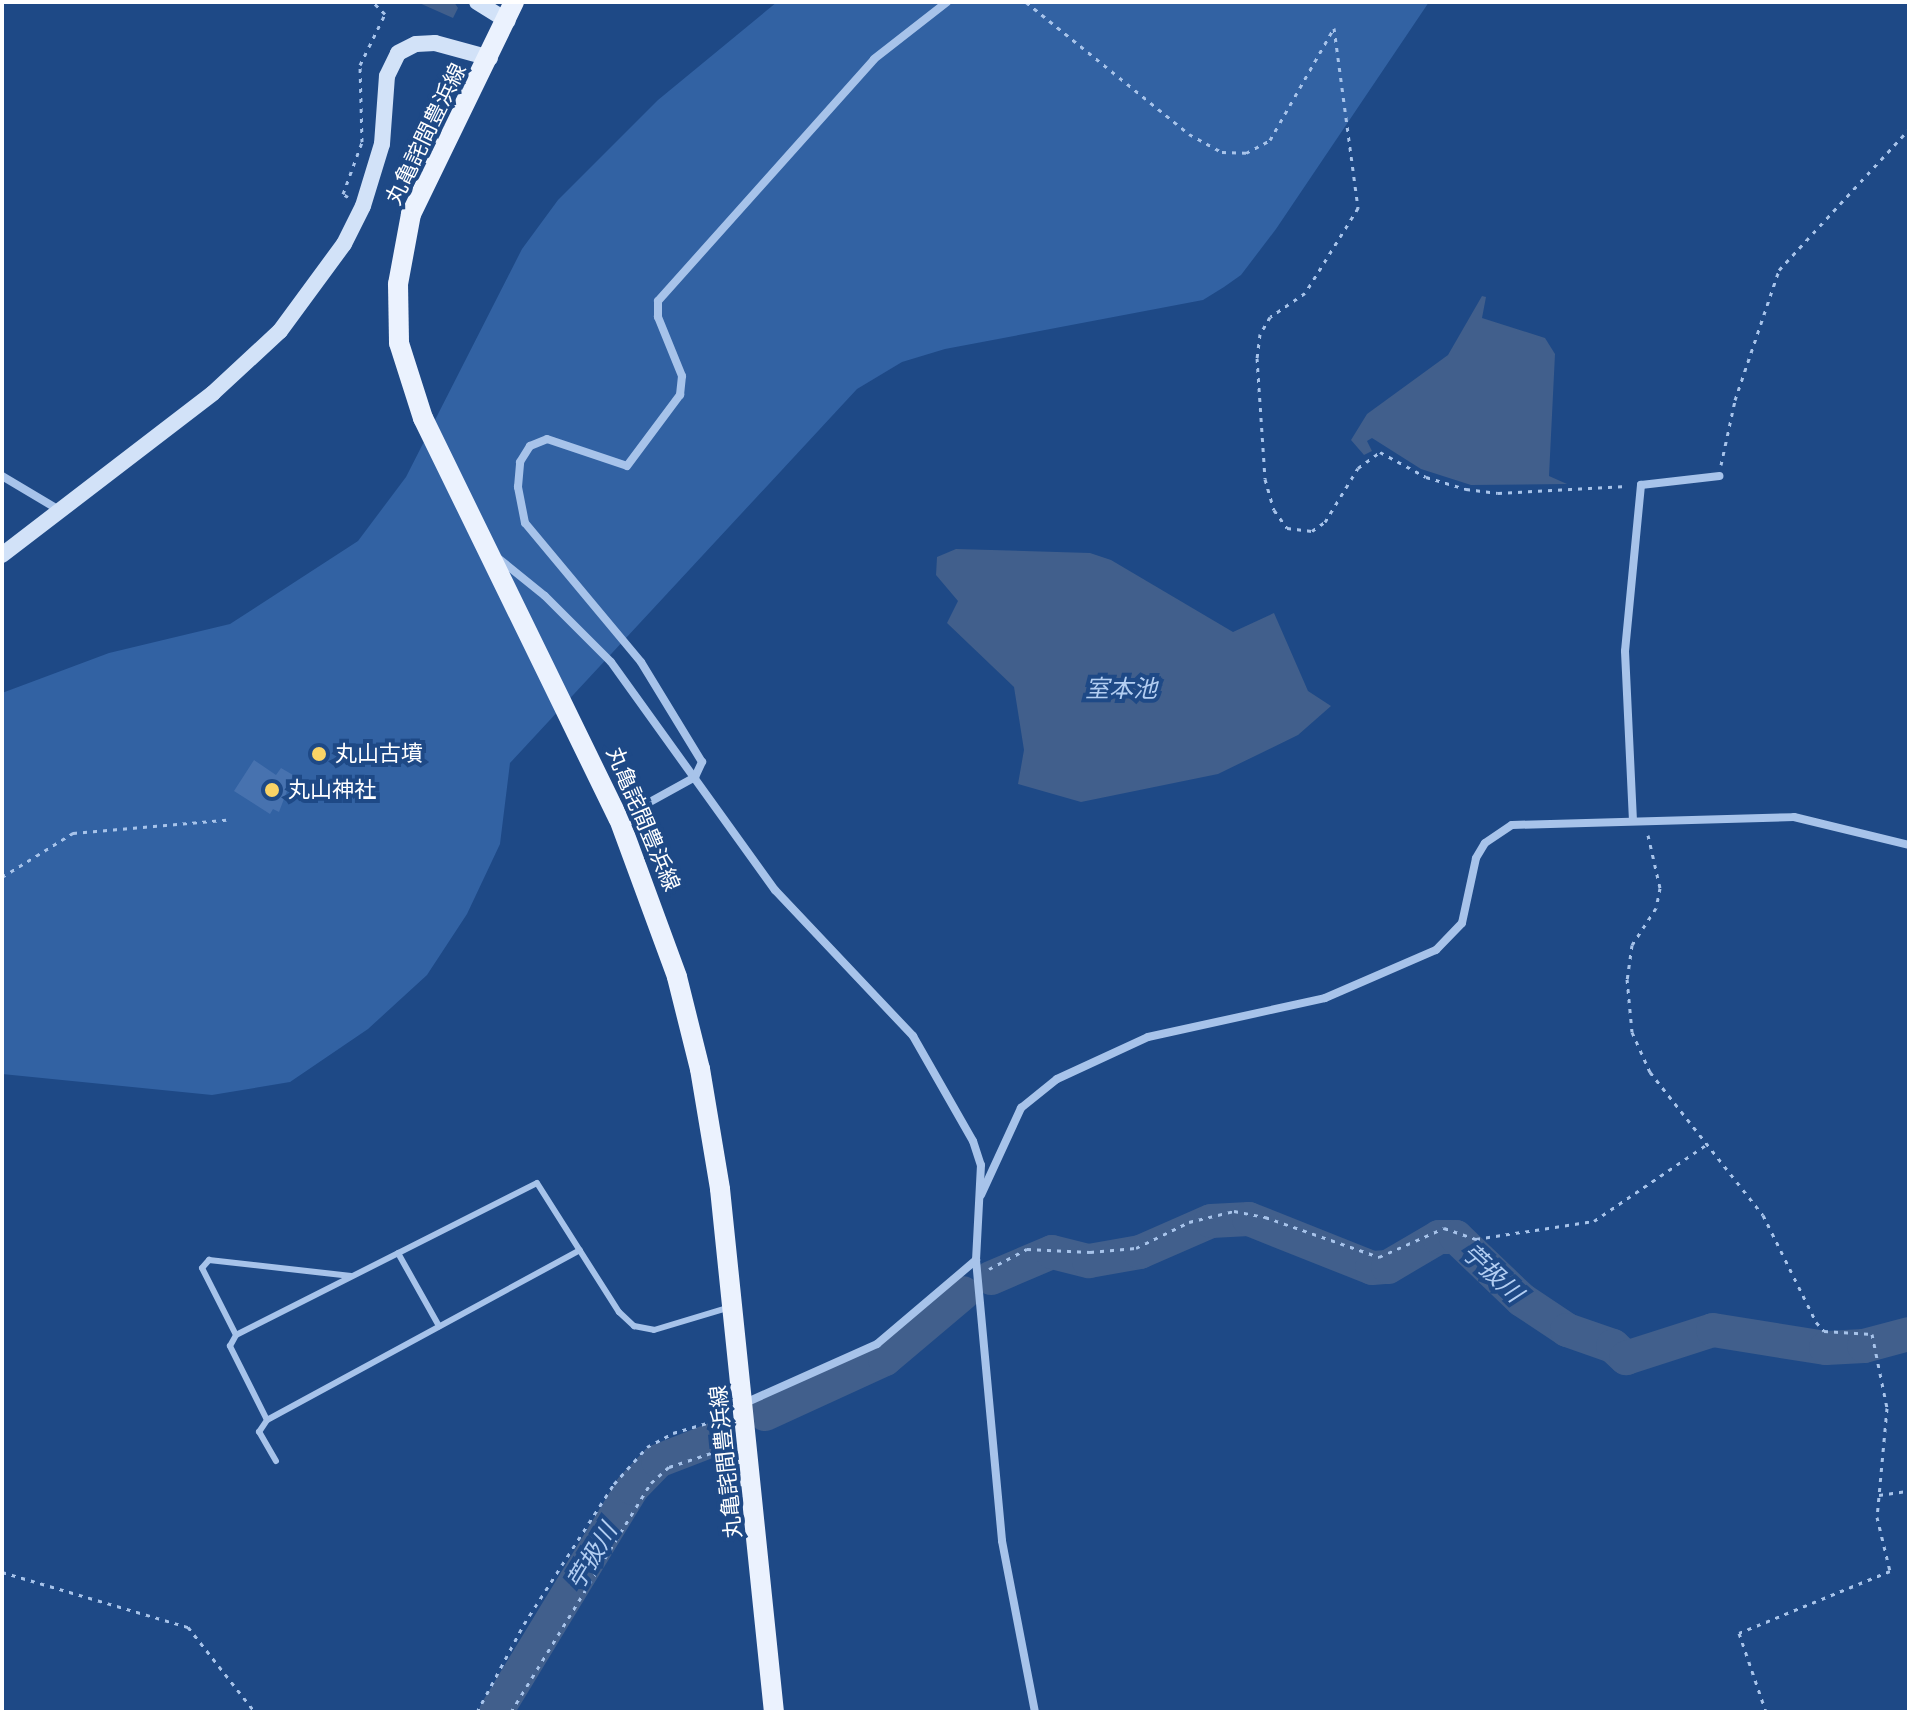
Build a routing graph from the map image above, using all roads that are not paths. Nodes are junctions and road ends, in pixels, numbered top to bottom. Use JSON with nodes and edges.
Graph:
{"nodes":[{"id":1,"x":477,"y":2,"type":"edge"},
{"id":2,"x":947,"y":2,"type":"edge"},
{"id":3,"x":510,"y":12,"type":"edge"},
{"id":4,"x":490,"y":58,"type":"junction"},
{"id":5,"x":2,"y":476,"type":"edge"},
{"id":6,"x":1719,"y":476,"type":"road end"},
{"id":7,"x":59,"y":510,"type":"junction"},
{"id":8,"x":485,"y":548,"type":"junction"},
{"id":9,"x":2,"y":555,"type":"edge"},
{"id":10,"x":695,"y":777,"type":"junction"},
{"id":11,"x":619,"y":819,"type":"junction"},
{"id":12,"x":1633,"y":821,"type":"junction"},
{"id":13,"x":1909,"y":845,"type":"edge"},
{"id":14,"x":979,"y":1199,"type":"junction"},
{"id":15,"x":580,"y":1250,"type":"junction"},
{"id":16,"x":398,"y":1253,"type":"junction"},
{"id":17,"x":976,"y":1260,"type":"junction"},
{"id":18,"x":353,"y":1276,"type":"junction"},
{"id":19,"x":735,"y":1306,"type":"junction"},
{"id":20,"x":439,"y":1326,"type":"junction"},
{"id":21,"x":236,"y":1335,"type":"junction"},
{"id":22,"x":745,"y":1403,"type":"junction"},
{"id":23,"x":267,"y":1420,"type":"junction"},
{"id":24,"x":276,"y":1461,"type":"dead end"},
{"id":25,"x":774,"y":1712,"type":"edge"},
{"id":26,"x":1035,"y":1712,"type":"edge"}],
"edges":[{"from":1,"to":3,"type":"street"},
{"from":2,"to":10,"type":"street"},
{"from":3,"to":4,"type":"main road","name":"丸亀詫間豊浜線"},
{"from":4,"to":7,"type":"street"},
{"from":4,"to":8,"type":"main road","name":"丸亀詫間豊浜線"},
{"from":5,"to":7,"type":"street"},
{"from":6,"to":12,"type":"street"},
{"from":7,"to":9,"type":"street"},
{"from":8,"to":10,"type":"street"},
{"from":8,"to":11,"type":"main road","name":"丸亀詫間豊浜線"},
{"from":10,"to":11,"type":"street"},
{"from":10,"to":14,"type":"street"},
{"from":11,"to":19,"type":"main road","name":"丸亀詫間豊浜線"},
{"from":12,"to":13,"type":"street"},
{"from":12,"to":14,"type":"street"},
{"from":14,"to":17,"type":"street"},
{"from":15,"to":16,"type":"lane"},
{"from":15,"to":19,"type":"lane"},
{"from":15,"to":20,"type":"lane"},
{"from":16,"to":18,"type":"lane"},
{"from":16,"to":20,"type":"lane"},
{"from":17,"to":22,"type":"street"},
{"from":17,"to":26,"type":"street"},
{"from":18,"to":21,"type":"lane"},
{"from":18,"to":21,"type":"lane"},
{"from":19,"to":22,"type":"main road","name":"丸亀詫間豊浜線"},
{"from":20,"to":23,"type":"lane"},
{"from":21,"to":23,"type":"lane"},
{"from":22,"to":25,"type":"main road","name":"丸亀詫間豊浜線"},
{"from":23,"to":24,"type":"lane"}]}
